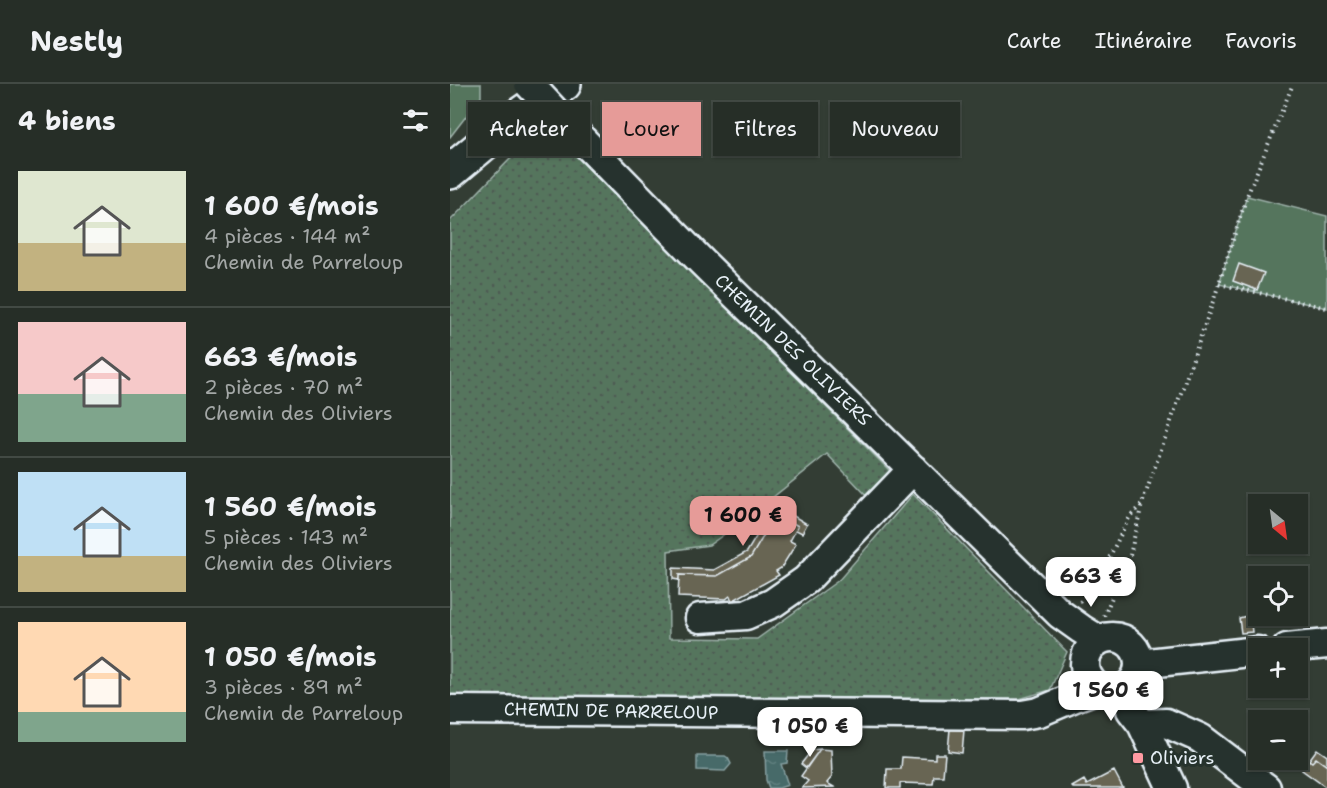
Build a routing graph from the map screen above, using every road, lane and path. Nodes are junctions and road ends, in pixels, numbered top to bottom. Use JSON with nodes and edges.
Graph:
{"nodes":[{"id":1,"x":529,"y":84,"type":"edge"},
{"id":2,"x":1293,"y":84,"type":"edge"},
{"id":3,"x":561,"y":100,"type":"edge"},
{"id":4,"x":450,"y":172,"type":"edge"},
{"id":5,"x":1219,"y":284,"type":"junction"},
{"id":6,"x":1327,"y":308,"type":"edge"},
{"id":7,"x":913,"y":469,"type":"junction"},
{"id":8,"x":1142,"y":504,"type":"junction"},
{"id":9,"x":1060,"y":614,"type":"junction"},
{"id":10,"x":700,"y":618,"type":"dead end"},
{"id":11,"x":1327,"y":644,"type":"edge"},
{"id":12,"x":1308,"y":646,"type":"edge"},
{"id":13,"x":1248,"y":652,"type":"edge"},
{"id":14,"x":1108,"y":665,"type":"junction"},
{"id":15,"x":450,"y":710,"type":"edge"},
{"id":16,"x":1142,"y":724,"type":"junction"},
{"id":17,"x":1172,"y":788,"type":"edge"},
{"id":18,"x":1266,"y":788,"type":"edge"}],
"edges":[{"from":1,"to":3,"type":"street","name":"CHEMIN DES OLIVIERS","bridge":true},
{"from":2,"to":5,"type":"path"},
{"from":3,"to":4,"type":"main road"},
{"from":3,"to":7,"type":"street","name":"CHEMIN DES OLIVIERS"},
{"from":5,"to":6,"type":"path"},
{"from":5,"to":8,"type":"path"},
{"from":7,"to":9,"type":"street","name":"CHEMIN DES OLIVIERS"},
{"from":7,"to":10,"type":"street"},
{"from":8,"to":9,"type":"path"},
{"from":8,"to":14,"type":"path"},
{"from":9,"to":14,"type":"street","name":"CHEMIN DES OLIVIERS"},
{"from":11,"to":12,"type":"street"},
{"from":13,"to":14,"type":"street","name":"CHEMIN DE PARRELOUP"},
{"from":14,"to":15,"type":"street","name":"CHEMIN DE PARRELOUP"},
{"from":14,"to":16,"type":"street"},
{"from":16,"to":17,"type":"street"},
{"from":16,"to":18,"type":"street"}]}
